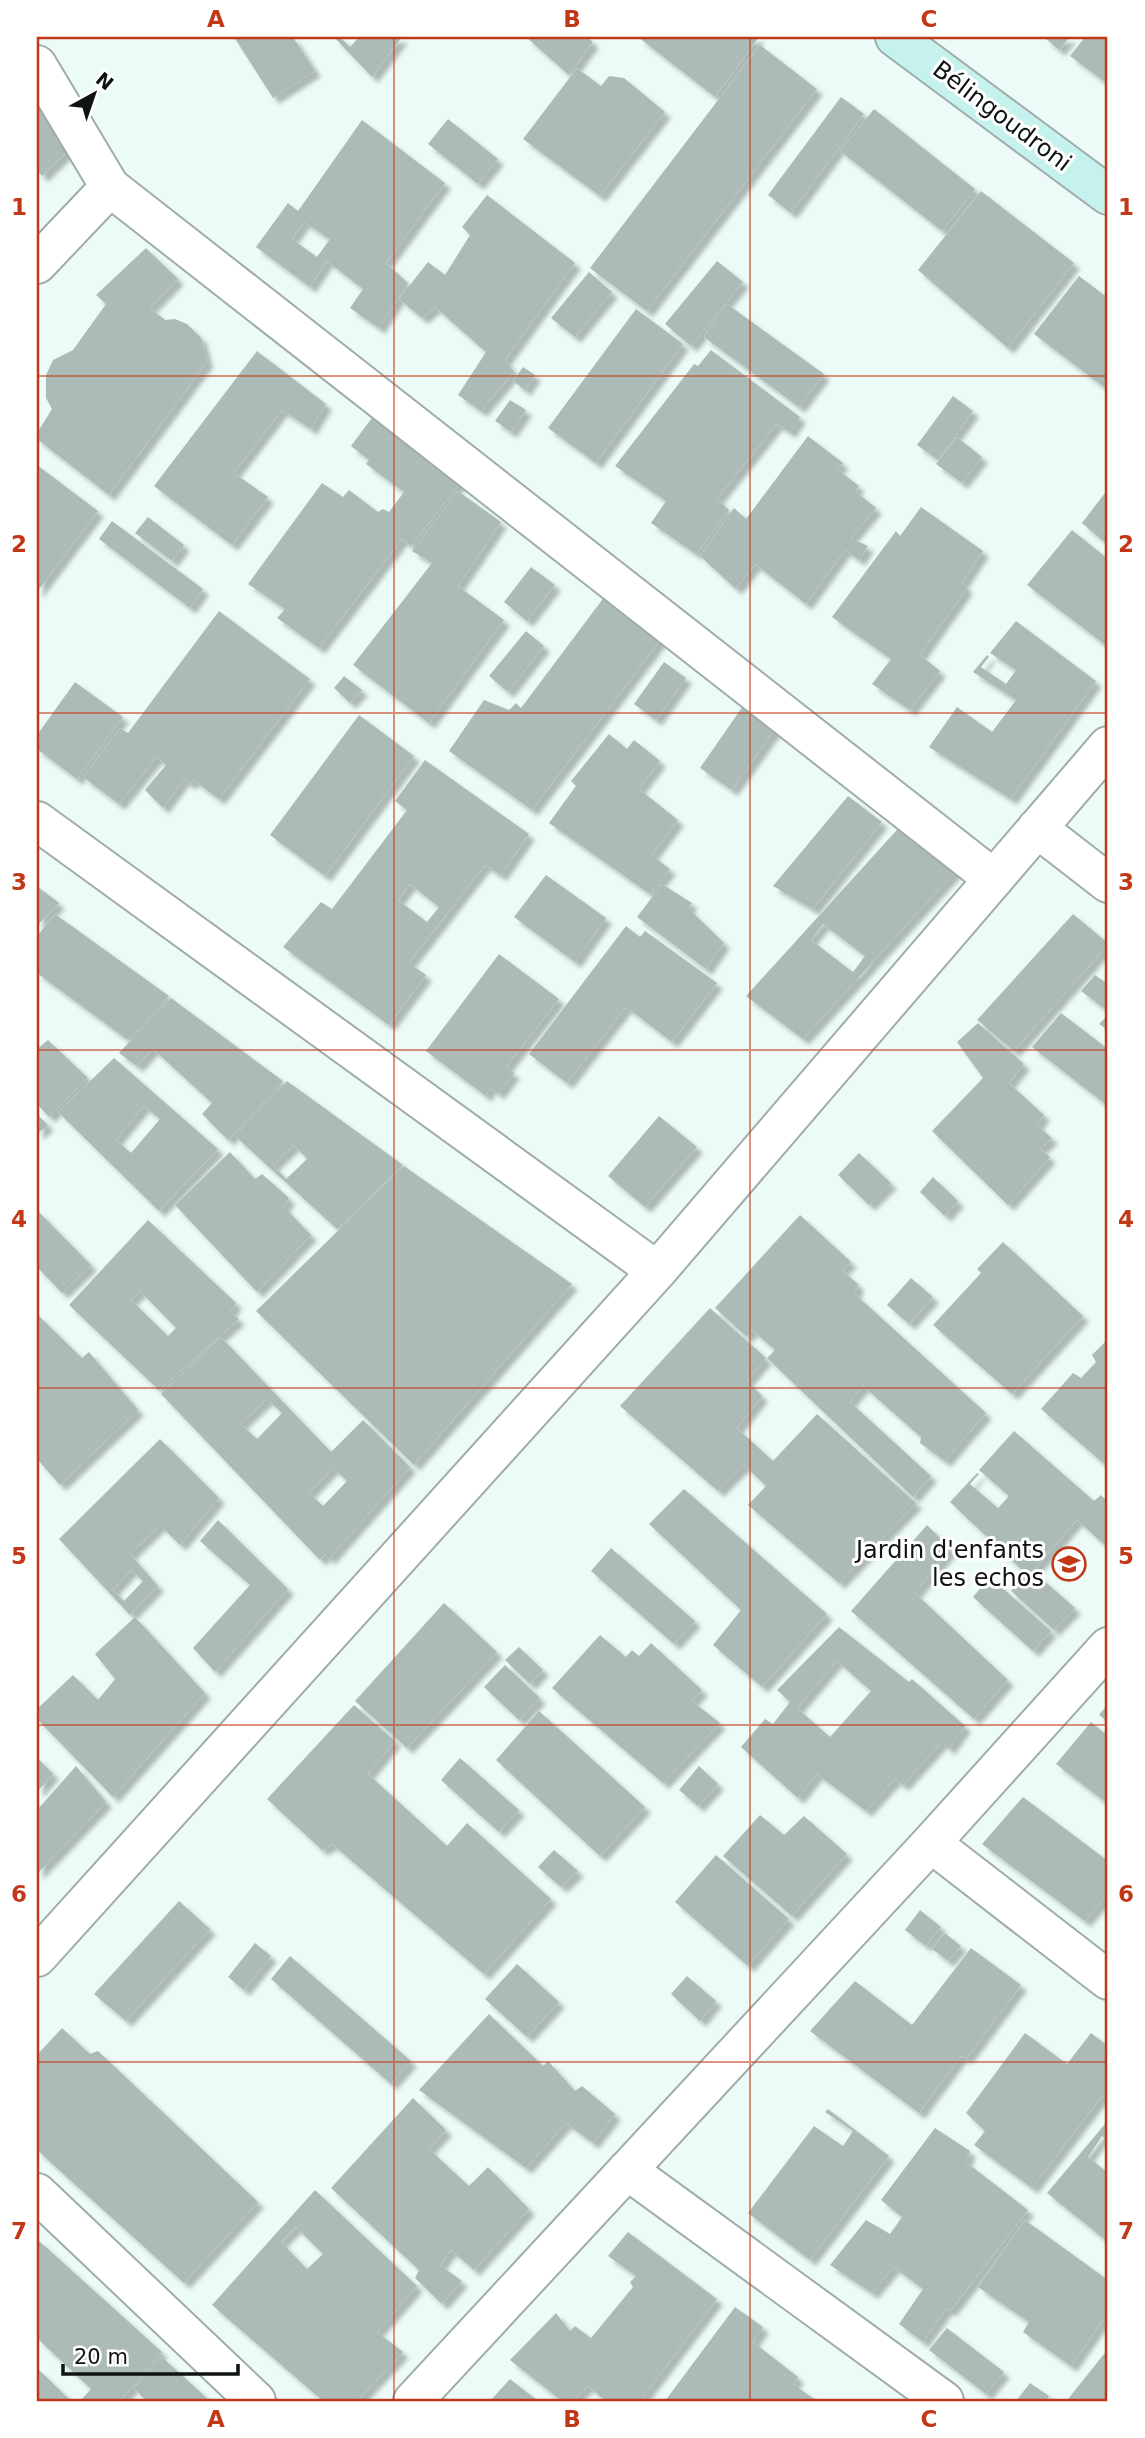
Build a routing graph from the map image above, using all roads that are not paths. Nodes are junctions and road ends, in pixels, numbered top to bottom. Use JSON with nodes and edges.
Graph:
{"nodes":[{"id":1,"x":895,"y":37,"type":"edge"},
{"id":2,"x":37,"y":65,"type":"edge"},
{"id":3,"x":110,"y":187,"type":"junction"},
{"id":4,"x":1108,"y":195,"type":"edge"},
{"id":5,"x":37,"y":264,"type":"edge"},
{"id":6,"x":1108,"y":746,"type":"edge"},
{"id":7,"x":37,"y":821,"type":"edge"},
{"id":8,"x":1037,"y":828,"type":"junction"},
{"id":9,"x":994,"y":879,"type":"junction"},
{"id":10,"x":1108,"y":883,"type":"edge"},
{"id":11,"x":657,"y":1271,"type":"junction"},
{"id":12,"x":1108,"y":1647,"type":"edge"},
{"id":13,"x":931,"y":1843,"type":"junction"},
{"id":14,"x":37,"y":1957,"type":"edge"},
{"id":15,"x":1108,"y":1980,"type":"edge"},
{"id":16,"x":627,"y":2170,"type":"junction"},
{"id":17,"x":37,"y":2193,"type":"edge"},
{"id":18,"x":256,"y":2401,"type":"edge"},
{"id":19,"x":414,"y":2401,"type":"edge"},
{"id":20,"x":944,"y":2401,"type":"edge"}],
"edges":[{"from":1,"to":4,"type":"street","name":"Bélingoudroni"},
{"from":2,"to":3,"type":"street"},
{"from":3,"to":5,"type":"street"},
{"from":3,"to":9,"type":"street"},
{"from":6,"to":8,"type":"street"},
{"from":7,"to":11,"type":"street"},
{"from":8,"to":9,"type":"street"},
{"from":8,"to":10,"type":"street"},
{"from":9,"to":11,"type":"street"},
{"from":11,"to":14,"type":"street"},
{"from":12,"to":13,"type":"street"},
{"from":13,"to":15,"type":"street"},
{"from":13,"to":16,"type":"street"},
{"from":16,"to":19,"type":"street"},
{"from":16,"to":20,"type":"street"},
{"from":17,"to":18,"type":"street"}]}
